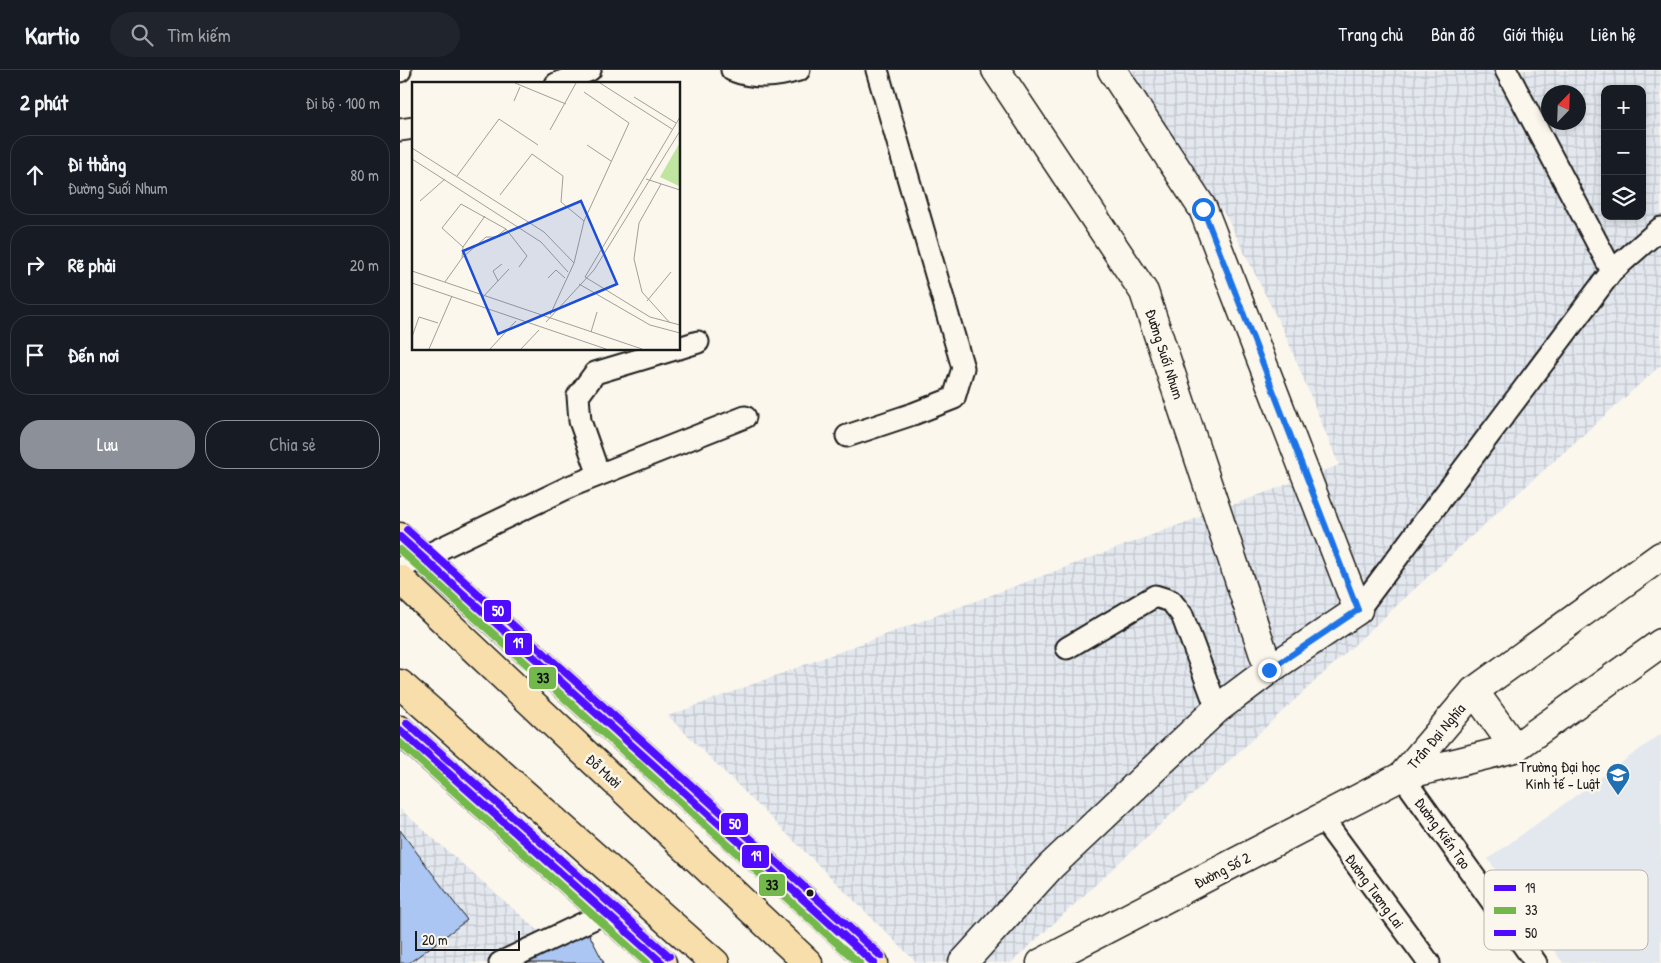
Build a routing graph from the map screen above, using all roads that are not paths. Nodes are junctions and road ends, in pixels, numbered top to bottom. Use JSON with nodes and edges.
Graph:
{"nodes":[{"id":1,"x":590,"y":70,"type":"edge"},
{"id":2,"x":732,"y":70,"type":"edge"},
{"id":3,"x":799,"y":70,"type":"edge"},
{"id":4,"x":877,"y":70,"type":"edge"},
{"id":5,"x":996,"y":70,"type":"edge"},
{"id":6,"x":1112,"y":70,"type":"edge"},
{"id":7,"x":1506,"y":70,"type":"edge"},
{"id":8,"x":561,"y":82,"type":"edge"},
{"id":9,"x":1661,"y":228,"type":"edge"},
{"id":10,"x":1612,"y":271,"type":"junction"},
{"id":11,"x":672,"y":350,"type":"edge"},
{"id":12,"x":745,"y":417,"type":"dead end"},
{"id":13,"x":847,"y":436,"type":"dead end"},
{"id":14,"x":599,"y":475,"type":"junction"},
{"id":15,"x":400,"y":537,"type":"edge"},
{"id":16,"x":1661,"y":556,"type":"edge"},
{"id":17,"x":411,"y":562,"type":"edge"},
{"id":18,"x":400,"y":579,"type":"edge"},
{"id":19,"x":1358,"y":610,"type":"junction"},
{"id":20,"x":1661,"y":643,"type":"edge"},
{"id":21,"x":1067,"y":648,"type":"dead end"},
{"id":22,"x":1269,"y":670,"type":"junction"},
{"id":23,"x":400,"y":684,"type":"edge"},
{"id":24,"x":1474,"y":691,"type":"junction"},
{"id":25,"x":1217,"y":709,"type":"junction"},
{"id":26,"x":400,"y":730,"type":"edge"},
{"id":27,"x":1515,"y":748,"type":"junction"},
{"id":28,"x":1402,"y":776,"type":"junction"},
{"id":29,"x":1322,"y":818,"type":"junction"},
{"id":30,"x":1484,"y":890,"type":"edge"},
{"id":31,"x":607,"y":912,"type":"junction"},
{"id":32,"x":1527,"y":950,"type":"edge"},
{"id":33,"x":500,"y":963,"type":"edge"},
{"id":34,"x":662,"y":963,"type":"edge"},
{"id":35,"x":715,"y":963,"type":"edge"},
{"id":36,"x":808,"y":963,"type":"edge"},
{"id":37,"x":874,"y":963,"type":"edge"},
{"id":38,"x":963,"y":963,"type":"edge"},
{"id":39,"x":1041,"y":963,"type":"edge"},
{"id":40,"x":1429,"y":963,"type":"edge"},
{"id":41,"x":1536,"y":963,"type":"edge"}],
"edges":[{"from":1,"to":8,"type":"lane"},
{"from":2,"to":3,"type":"lane"},
{"from":4,"to":13,"type":"lane"},
{"from":5,"to":22,"type":"street","name":"Đường Suối Nhum"},
{"from":6,"to":19,"type":"street"},
{"from":7,"to":10,"type":"lane"},
{"from":9,"to":10,"type":"lane"},
{"from":10,"to":19,"type":"lane"},
{"from":11,"to":14,"type":"lane"},
{"from":12,"to":14,"type":"lane"},
{"from":14,"to":17,"type":"lane"},
{"from":15,"to":17,"type":"highway"},
{"from":16,"to":24,"type":"street","name":"Trần Đại Nghĩa"},
{"from":17,"to":37,"type":"highway"},
{"from":18,"to":36,"type":"highway","name":"Đỗ Mười"},
{"from":19,"to":22,"type":"street"},
{"from":20,"to":27,"type":"street","name":"Trần Đại Nghĩa"},
{"from":21,"to":25,"type":"lane"},
{"from":22,"to":25,"type":"street"},
{"from":23,"to":35,"type":"highway"},
{"from":24,"to":27,"type":"street"},
{"from":24,"to":28,"type":"street","name":"Trần Đại Nghĩa"},
{"from":25,"to":38,"type":"street"},
{"from":26,"to":31,"type":"highway"},
{"from":27,"to":28,"type":"street","name":"Trần Đại Nghĩa"},
{"from":28,"to":29,"type":"street","name":"Đường Số 2"},
{"from":28,"to":30,"type":"lane","name":"Đường Kiến Tạo"},
{"from":29,"to":39,"type":"street","name":"Đường Số 2"},
{"from":29,"to":40,"type":"lane","name":"Đường Tương Lai"},
{"from":31,"to":33,"type":"lane"},
{"from":31,"to":34,"type":"highway"},
{"from":32,"to":41,"type":"lane","name":"Đường Kiến Tạo"}]}
